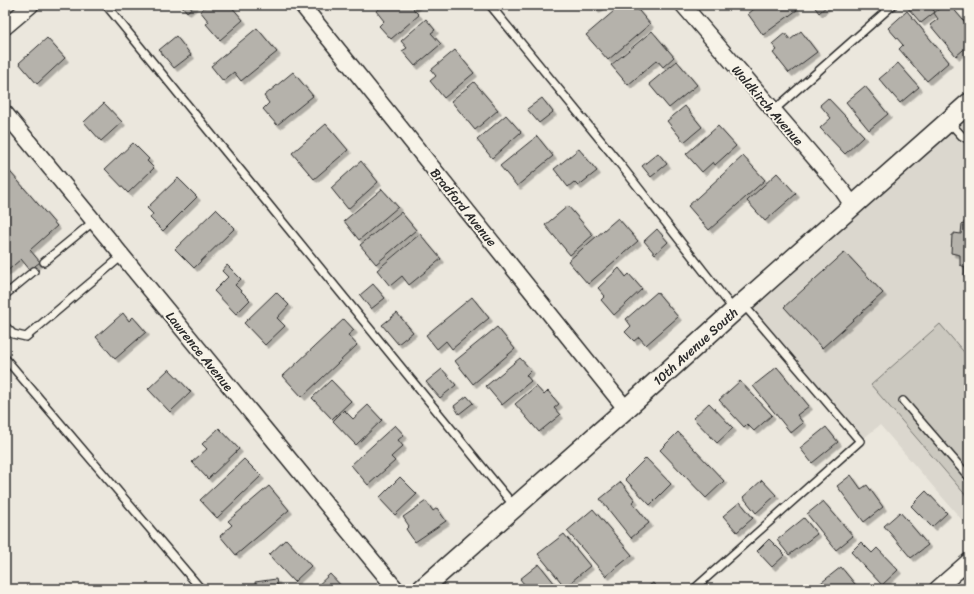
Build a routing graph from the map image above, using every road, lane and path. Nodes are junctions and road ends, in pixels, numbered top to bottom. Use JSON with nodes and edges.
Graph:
{"nodes":[{"id":1,"x":31,"y":5,"type":"edge"},
{"id":2,"x":106,"y":5,"type":"edge"},
{"id":3,"x":302,"y":5,"type":"edge"},
{"id":4,"x":490,"y":5,"type":"edge"},
{"id":5,"x":683,"y":5,"type":"edge"},
{"id":6,"x":892,"y":5,"type":"edge"},
{"id":7,"x":5,"y":27,"type":"edge"},
{"id":8,"x":969,"y":104,"type":"edge"},
{"id":9,"x":773,"y":112,"type":"junction"},
{"id":10,"x":5,"y":113,"type":"edge"},
{"id":11,"x":948,"y":122,"type":"junction"},
{"id":12,"x":969,"y":140,"type":"edge"},
{"id":13,"x":853,"y":206,"type":"junction"},
{"id":14,"x":94,"y":221,"type":"junction"},
{"id":15,"x":122,"y":256,"type":"junction"},
{"id":16,"x":44,"y":262,"type":"dead end"},
{"id":17,"x":34,"y":271,"type":"dead end"},
{"id":18,"x":5,"y":295,"type":"edge"},
{"id":19,"x":738,"y":307,"type":"junction"},
{"id":20,"x":5,"y":326,"type":"edge"},
{"id":21,"x":5,"y":358,"type":"edge"},
{"id":22,"x":903,"y":401,"type":"dead end"},
{"id":23,"x":626,"y":409,"type":"junction"},
{"id":24,"x":969,"y":477,"type":"edge"},
{"id":25,"x":515,"y":507,"type":"junction"},
{"id":26,"x":969,"y":561,"type":"edge"},
{"id":27,"x":201,"y":589,"type":"edge"},
{"id":28,"x":396,"y":589,"type":"edge"},
{"id":29,"x":422,"y":589,"type":"edge"},
{"id":30,"x":694,"y":589,"type":"edge"},
{"id":31,"x":938,"y":589,"type":"edge"}],
"edges":[{"from":1,"to":7,"type":"street"},
{"from":2,"to":25,"type":"lane"},
{"from":3,"to":23,"type":"street","name":"Bradford Avenue"},
{"from":4,"to":19,"type":"lane"},
{"from":5,"to":9,"type":"street","name":"Waldkirch Avenue"},
{"from":6,"to":9,"type":"lane"},
{"from":8,"to":11,"type":"street","name":"10th Avenue South"},
{"from":9,"to":13,"type":"street","name":"Waldkirch Avenue"},
{"from":10,"to":14,"type":"street","name":"Lawrence Avenue"},
{"from":11,"to":12,"type":"lane"},
{"from":11,"to":13,"type":"street","name":"10th Avenue South"},
{"from":13,"to":19,"type":"street","name":"10th Avenue South"},
{"from":14,"to":15,"type":"street","name":"Lawrence Avenue"},
{"from":14,"to":16,"type":"lane"},
{"from":15,"to":20,"type":"lane"},
{"from":15,"to":28,"type":"street","name":"Lawrence Avenue"},
{"from":17,"to":18,"type":"lane"},
{"from":19,"to":23,"type":"street","name":"10th Avenue South"},
{"from":19,"to":30,"type":"lane"},
{"from":21,"to":27,"type":"lane"},
{"from":22,"to":24,"type":"lane"},
{"from":23,"to":25,"type":"street","name":"10th Avenue South"},
{"from":25,"to":29,"type":"street","name":"10th Avenue South"},
{"from":26,"to":31,"type":"street"}]}
